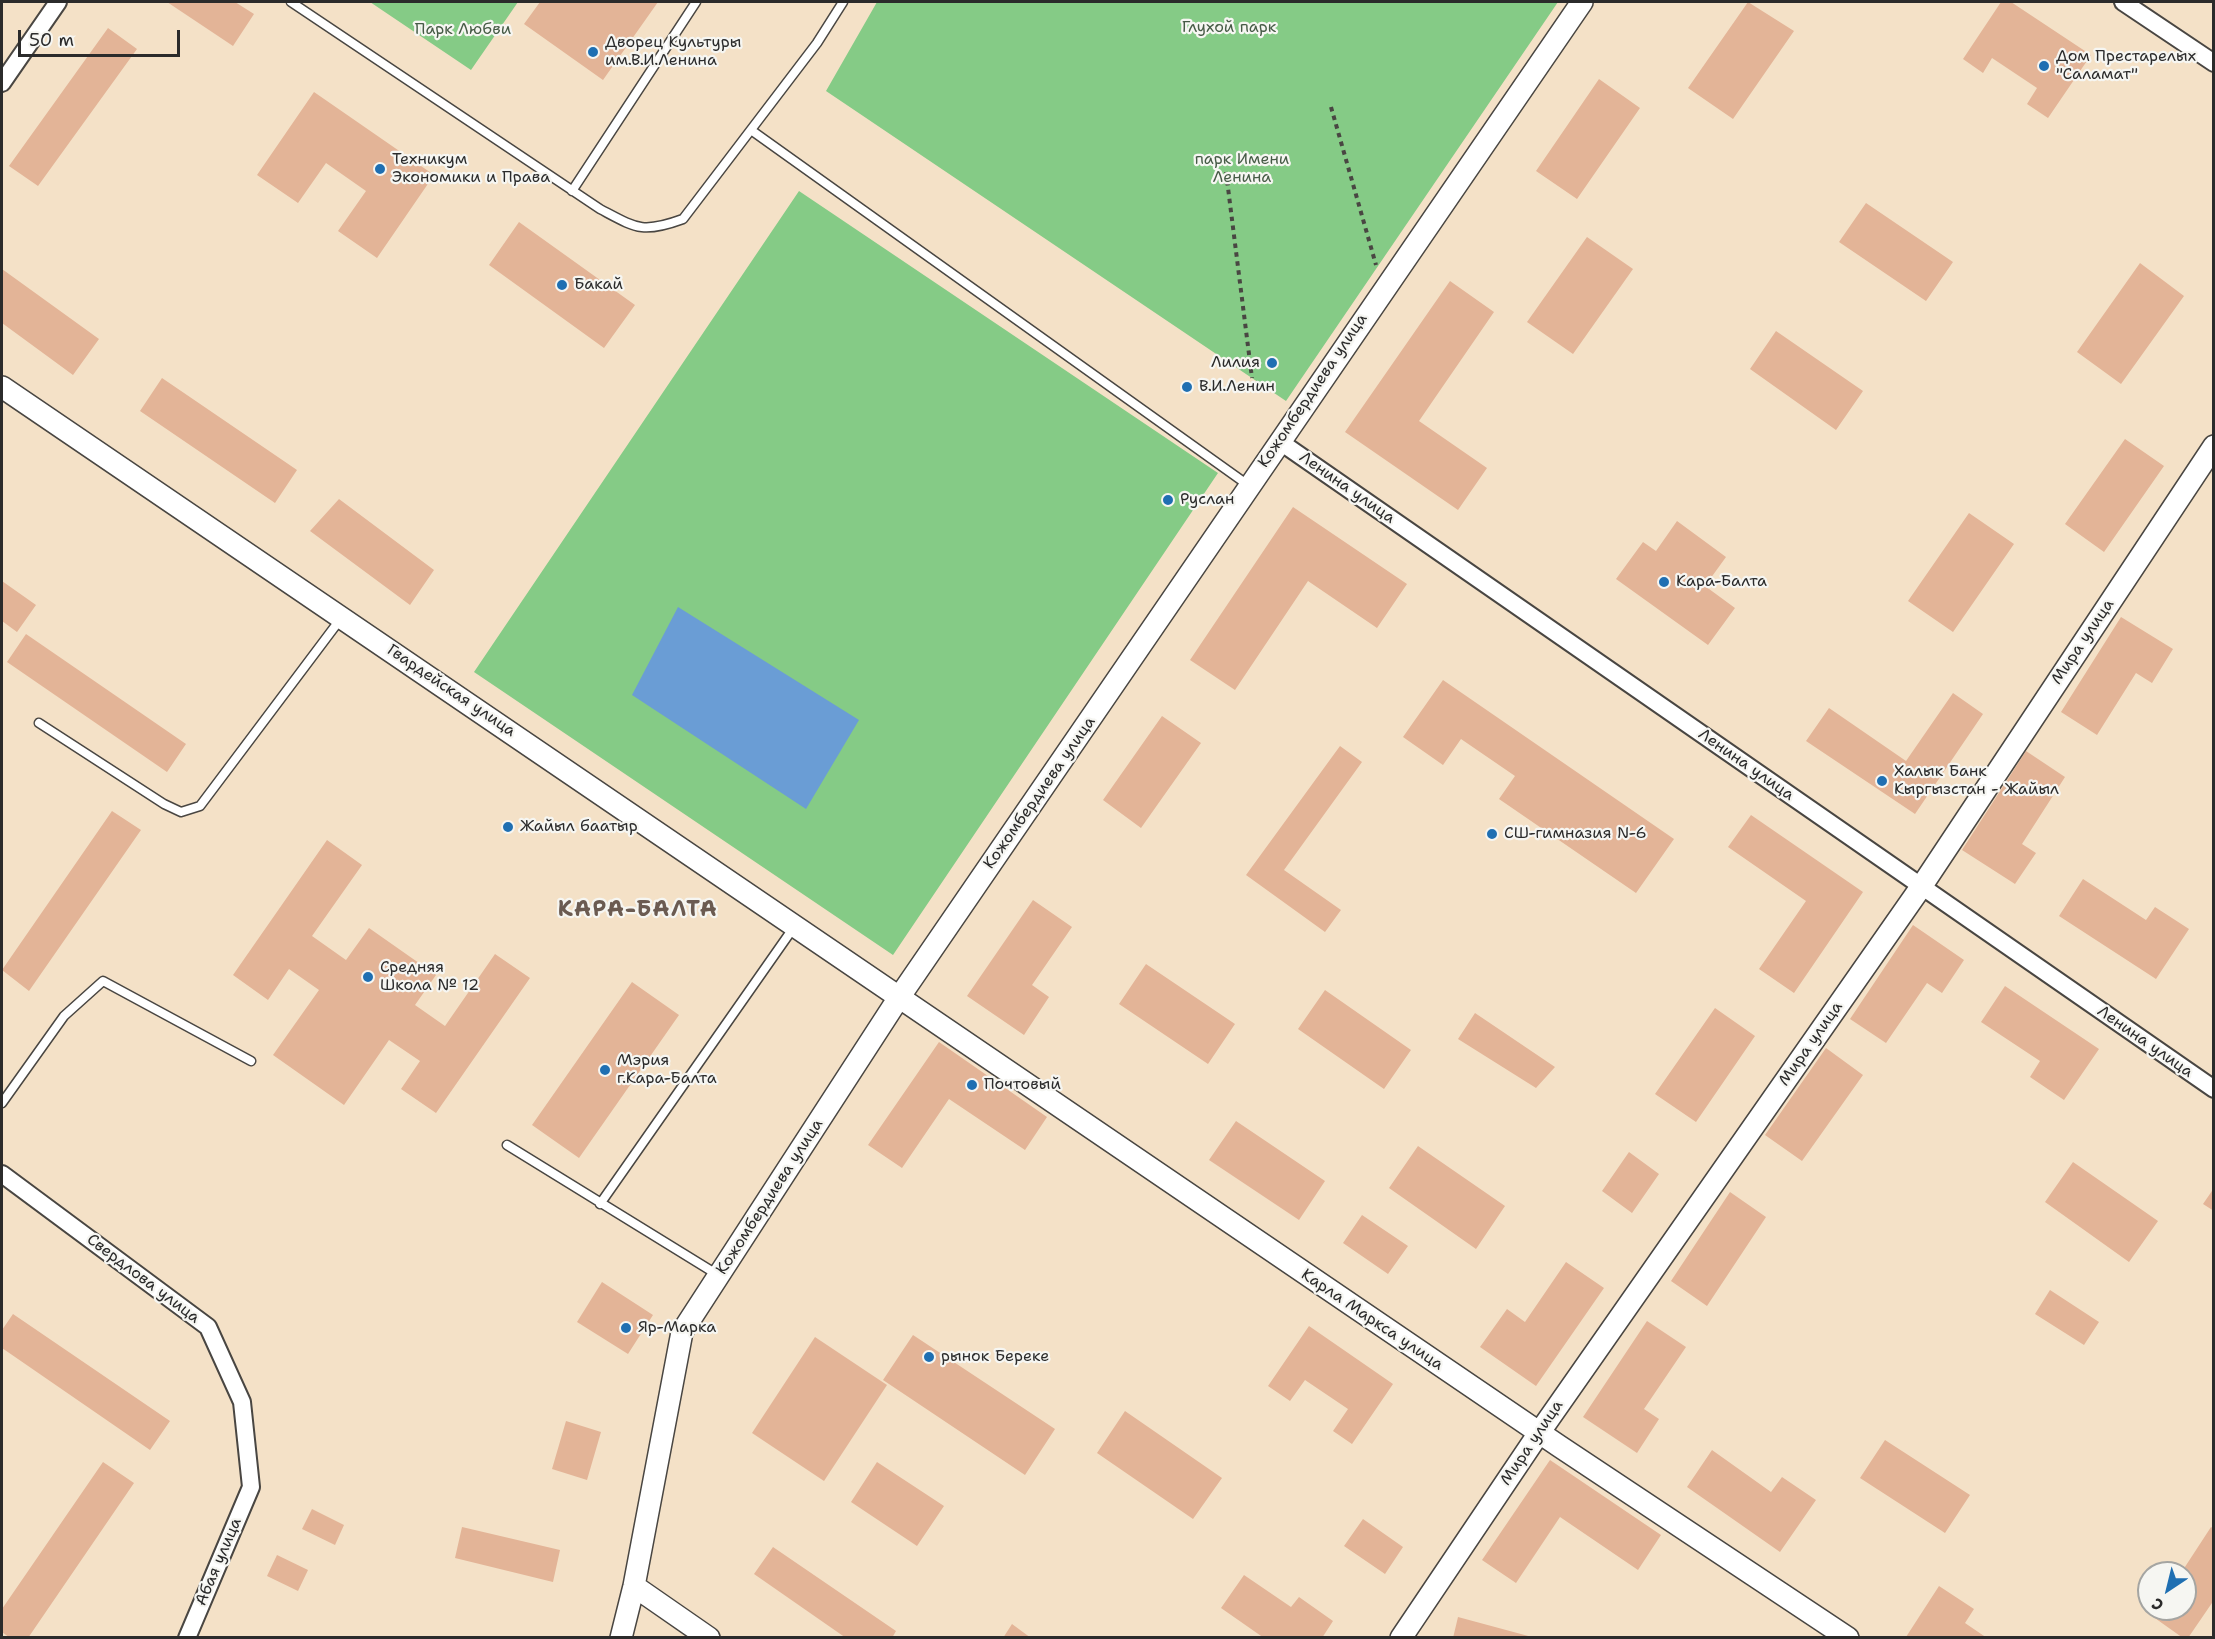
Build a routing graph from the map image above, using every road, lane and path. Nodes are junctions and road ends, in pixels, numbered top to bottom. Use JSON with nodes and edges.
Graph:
{"nodes":[{"id":1,"x":58,"y":2,"type":"edge"},
{"id":2,"x":291,"y":2,"type":"edge"},
{"id":3,"x":696,"y":2,"type":"edge"},
{"id":4,"x":843,"y":2,"type":"edge"},
{"id":5,"x":1582,"y":2,"type":"edge"},
{"id":6,"x":2123,"y":2,"type":"edge"},
{"id":7,"x":2214,"y":63,"type":"edge"},
{"id":8,"x":2,"y":83,"type":"edge"},
{"id":9,"x":1330,"y":107,"type":"dead end"},
{"id":10,"x":751,"y":130,"type":"junction"},
{"id":11,"x":1226,"y":172,"type":"dead end"},
{"id":12,"x":572,"y":191,"type":"junction"},
{"id":13,"x":1377,"y":267,"type":"dead end"},
{"id":14,"x":1252,"y":378,"type":"dead end"},
{"id":15,"x":2,"y":387,"type":"edge"},
{"id":16,"x":1279,"y":441,"type":"junction"},
{"id":17,"x":2214,"y":446,"type":"edge"},
{"id":18,"x":1249,"y":486,"type":"junction"},
{"id":19,"x":342,"y":617,"type":"junction"},
{"id":20,"x":39,"y":723,"type":"dead end"},
{"id":21,"x":1921,"y":887,"type":"junction"},
{"id":22,"x":795,"y":927,"type":"junction"},
{"id":23,"x":898,"y":999,"type":"junction"},
{"id":24,"x":252,"y":1061,"type":"dead end"},
{"id":25,"x":2214,"y":1089,"type":"edge"},
{"id":26,"x":2,"y":1103,"type":"edge"},
{"id":27,"x":507,"y":1145,"type":"dead end"},
{"id":28,"x":2,"y":1174,"type":"edge"},
{"id":29,"x":600,"y":1204,"type":"junction"},
{"id":30,"x":718,"y":1276,"type":"junction"},
{"id":31,"x":1539,"y":1433,"type":"junction"},
{"id":32,"x":251,"y":1487,"type":"joint"},
{"id":33,"x":634,"y":1586,"type":"junction"},
{"id":34,"x":186,"y":1638,"type":"edge"},
{"id":35,"x":621,"y":1638,"type":"edge"},
{"id":36,"x":709,"y":1638,"type":"edge"},
{"id":37,"x":1401,"y":1638,"type":"edge"},
{"id":38,"x":1848,"y":1638,"type":"edge"}],
"edges":[{"from":1,"to":8,"type":"street"},
{"from":2,"to":12,"type":"lane"},
{"from":3,"to":12,"type":"lane"},
{"from":4,"to":10,"type":"lane"},
{"from":5,"to":16,"type":"street","name":"Кожомбердиева улица"},
{"from":6,"to":7,"type":"street"},
{"from":9,"to":13,"type":"path"},
{"from":10,"to":12,"type":"lane"},
{"from":10,"to":18,"type":"lane"},
{"from":11,"to":14,"type":"path"},
{"from":15,"to":19,"type":"street","name":"Гвардейская улица"},
{"from":16,"to":18,"type":"street","name":"Кожомбердиева улица"},
{"from":16,"to":21,"type":"street","name":"Ленина улица"},
{"from":17,"to":21,"type":"street","name":"Мира улица"},
{"from":18,"to":23,"type":"street","name":"Кожомбердиева улица"},
{"from":19,"to":20,"type":"lane"},
{"from":19,"to":22,"type":"street","name":"Гвардейская улица"},
{"from":21,"to":25,"type":"street","name":"Ленина улица"},
{"from":21,"to":31,"type":"street","name":"Мира улица"},
{"from":22,"to":23,"type":"street","name":"Гвардейская улица"},
{"from":22,"to":29,"type":"lane"},
{"from":23,"to":30,"type":"street","name":"Кожомбердиева улица"},
{"from":23,"to":31,"type":"street","name":"Карла Маркса улица"},
{"from":24,"to":26,"type":"lane"},
{"from":27,"to":29,"type":"lane"},
{"from":28,"to":32,"type":"street","name":"Свердлова улица"},
{"from":29,"to":30,"type":"lane"},
{"from":30,"to":33,"type":"street","name":"Кожомбердиева улица"},
{"from":31,"to":37,"type":"street","name":"Мира улица"},
{"from":31,"to":38,"type":"street","name":"Карла Маркса улица"},
{"from":32,"to":34,"type":"street","name":"Абая улица"},
{"from":33,"to":35,"type":"street","name":"Кожомбердиева улица"},
{"from":33,"to":36,"type":"street"}]}
